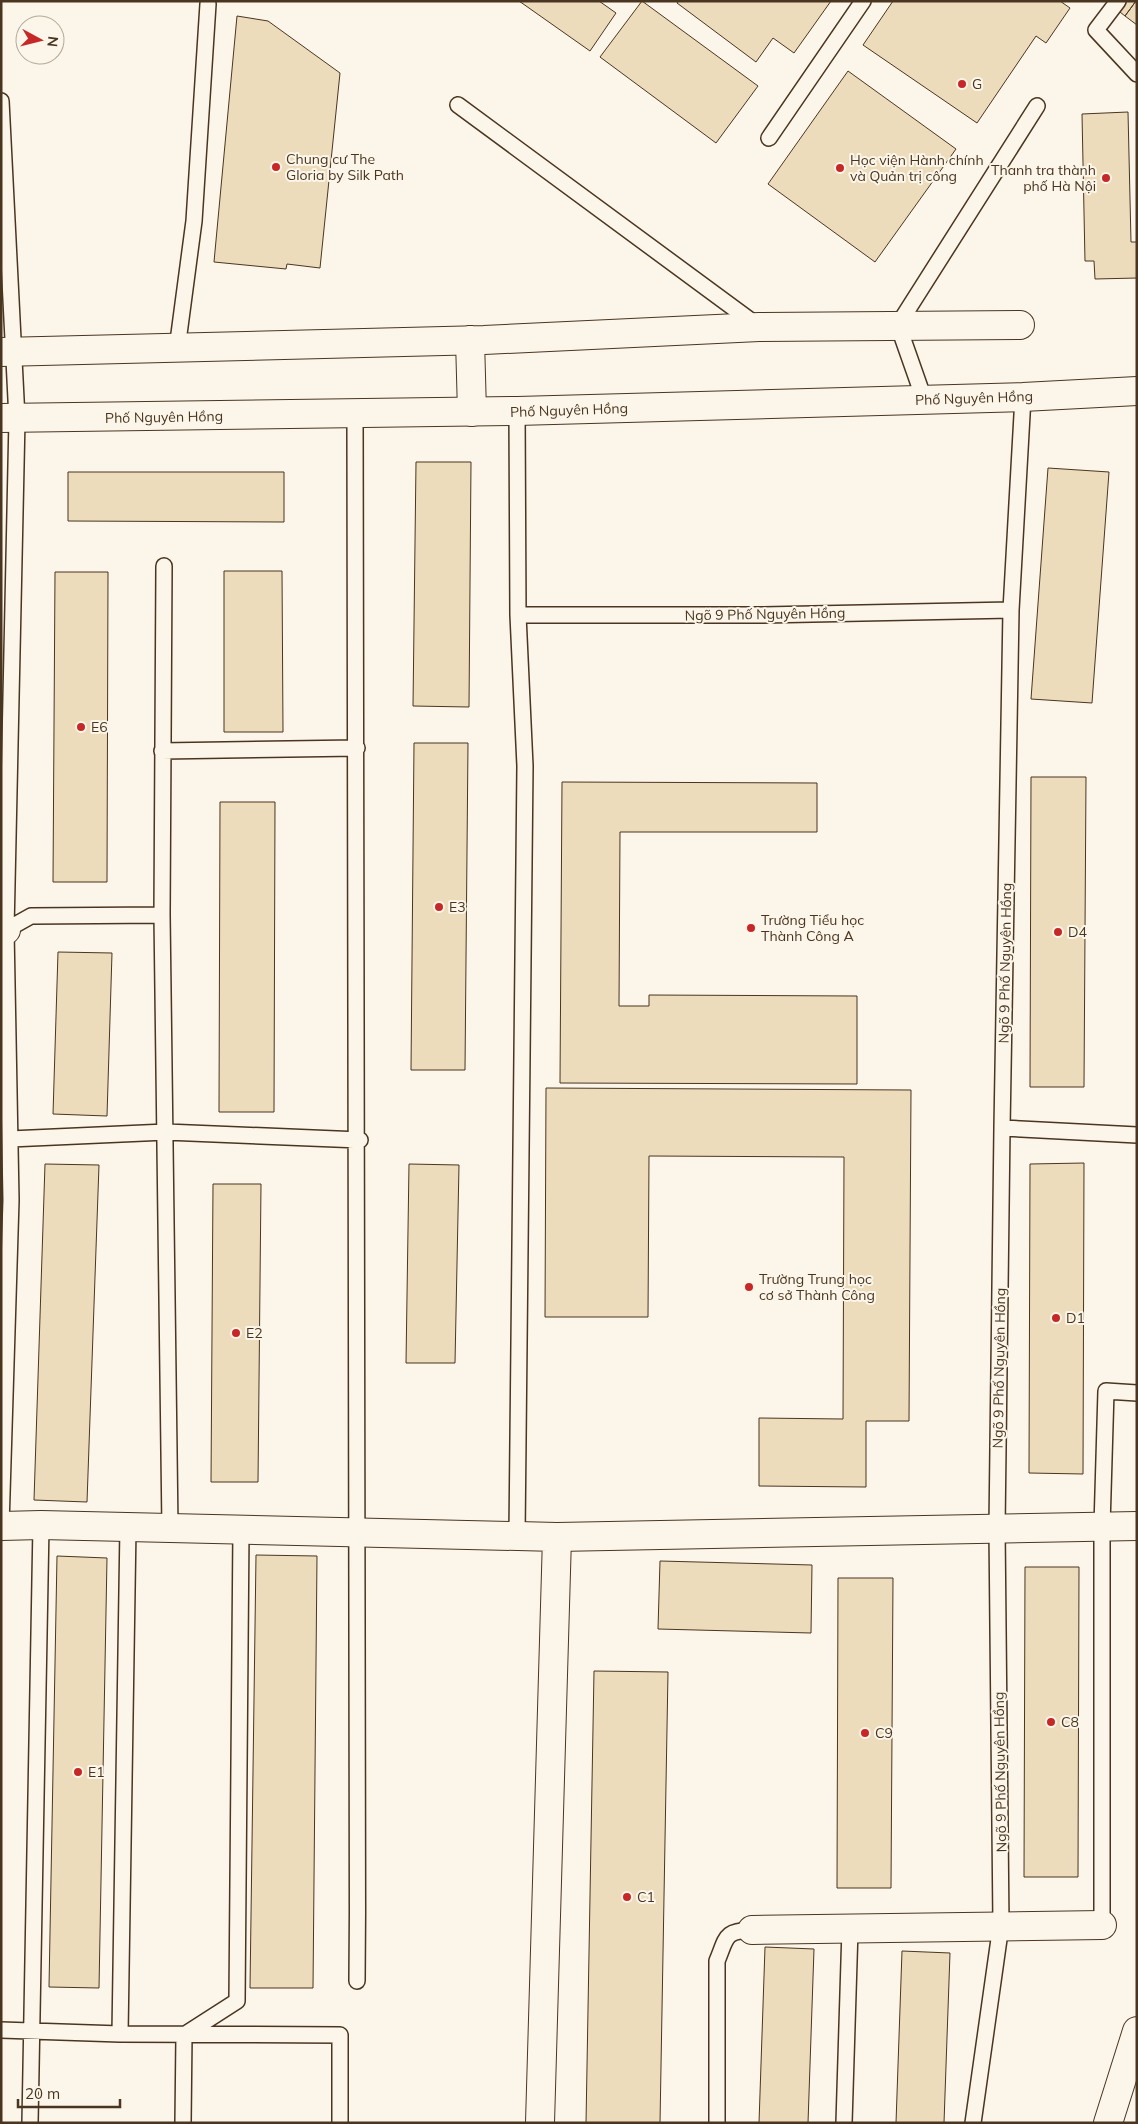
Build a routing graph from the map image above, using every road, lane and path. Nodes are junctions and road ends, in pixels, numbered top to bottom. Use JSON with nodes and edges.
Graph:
{"nodes":[{"id":1,"x":863,"y":1,"type":"edge"},
{"id":2,"x":1118,"y":1,"type":"edge"},
{"id":3,"x":208,"y":4,"type":"dead end"},
{"id":4,"x":1137,"y":74,"type":"edge"},
{"id":5,"x":1,"y":101,"type":"edge"},
{"id":6,"x":458,"y":104,"type":"dead end"},
{"id":7,"x":1037,"y":106,"type":"dead end"},
{"id":8,"x":769,"y":138,"type":"dead end"},
{"id":9,"x":1020,"y":324,"type":"dead end"},
{"id":10,"x":898,"y":325,"type":"junction"},
{"id":11,"x":759,"y":327,"type":"junction"},
{"id":12,"x":470,"y":340,"type":"junction"},
{"id":13,"x":177,"y":349,"type":"junction"},
{"id":14,"x":7,"y":351,"type":"edge"},
{"id":15,"x":1137,"y":391,"type":"edge"},
{"id":16,"x":1023,"y":397,"type":"junction"},
{"id":17,"x":924,"y":400,"type":"junction"},
{"id":18,"x":517,"y":411,"type":"junction"},
{"id":19,"x":472,"y":412,"type":"junction"},
{"id":20,"x":355,"y":414,"type":"junction"},
{"id":21,"x":9,"y":419,"type":"edge"},
{"id":22,"x":164,"y":566,"type":"dead end"},
{"id":23,"x":1011,"y":610,"type":"junction"},
{"id":24,"x":518,"y":615,"type":"junction"},
{"id":25,"x":357,"y":748,"type":"junction"},
{"id":26,"x":162,"y":751,"type":"junction"},
{"id":27,"x":162,"y":915,"type":"junction"},
{"id":28,"x":4,"y":930,"type":"edge"},
{"id":29,"x":1002,"y":1128,"type":"junction"},
{"id":30,"x":166,"y":1132,"type":"junction"},
{"id":31,"x":1137,"y":1135,"type":"edge"},
{"id":32,"x":10,"y":1139,"type":"junction"},
{"id":33,"x":360,"y":1140,"type":"junction"},
{"id":34,"x":6,"y":1200,"type":"edge"},
{"id":35,"x":1137,"y":1393,"type":"edge"},
{"id":36,"x":41,"y":1524,"type":"junction"},
{"id":37,"x":1,"y":1526,"type":"edge"},
{"id":38,"x":1102,"y":1526,"type":"junction"},
{"id":39,"x":1137,"y":1526,"type":"edge"},
{"id":40,"x":128,"y":1527,"type":"junction"},
{"id":41,"x":170,"y":1528,"type":"junction"},
{"id":42,"x":997,"y":1528,"type":"junction"},
{"id":43,"x":241,"y":1529,"type":"junction"},
{"id":44,"x":360,"y":1532,"type":"junction"},
{"id":45,"x":517,"y":1536,"type":"junction"},
{"id":46,"x":557,"y":1537,"type":"junction"},
{"id":47,"x":1001,"y":1925,"type":"junction"},
{"id":48,"x":1102,"y":1925,"type":"joint"},
{"id":49,"x":850,"y":1928,"type":"junction"},
{"id":50,"x":752,"y":1930,"type":"joint"},
{"id":51,"x":357,"y":1981,"type":"dead end"},
{"id":52,"x":1,"y":2030,"type":"edge"},
{"id":53,"x":31,"y":2030,"type":"junction"},
{"id":54,"x":1137,"y":2031,"type":"edge"},
{"id":55,"x":120,"y":2034,"type":"junction"},
{"id":56,"x":184,"y":2035,"type":"junction"},
{"id":57,"x":30,"y":2123,"type":"edge"},
{"id":58,"x":183,"y":2123,"type":"edge"},
{"id":59,"x":340,"y":2123,"type":"edge"},
{"id":60,"x":540,"y":2123,"type":"edge"},
{"id":61,"x":717,"y":2123,"type":"edge"},
{"id":62,"x":844,"y":2123,"type":"edge"},
{"id":63,"x":973,"y":2123,"type":"edge"},
{"id":64,"x":1108,"y":2123,"type":"edge"}],
"edges":[{"from":1,"to":8,"type":"lane"},
{"from":2,"to":4,"type":"lane"},
{"from":3,"to":13,"type":"lane"},
{"from":5,"to":14,"type":"lane"},
{"from":6,"to":11,"type":"lane"},
{"from":7,"to":10,"type":"lane"},
{"from":9,"to":10,"type":"street"},
{"from":10,"to":11,"type":"street"},
{"from":10,"to":17,"type":"lane"},
{"from":11,"to":12,"type":"street"},
{"from":12,"to":13,"type":"street"},
{"from":12,"to":19,"type":"street"},
{"from":13,"to":14,"type":"street"},
{"from":14,"to":21,"type":"lane"},
{"from":15,"to":16,"type":"street","name":"Phố Nguyên Hồng"},
{"from":16,"to":17,"type":"street","name":"Phố Nguyên Hồng"},
{"from":16,"to":23,"type":"lane","name":"Ngõ 9 Phố Nguyên Hồng"},
{"from":17,"to":18,"type":"street","name":"Phố Nguyên Hồng"},
{"from":18,"to":19,"type":"street","name":"Phố Nguyên Hồng"},
{"from":18,"to":24,"type":"lane"},
{"from":19,"to":20,"type":"street","name":"Phố Nguyên Hồng"},
{"from":20,"to":21,"type":"street","name":"Phố Nguyên Hồng"},
{"from":20,"to":25,"type":"lane"},
{"from":21,"to":28,"type":"lane"},
{"from":22,"to":26,"type":"lane"},
{"from":23,"to":24,"type":"lane","name":"Ngõ 9 Phố Nguyên Hồng"},
{"from":23,"to":29,"type":"lane","name":"Ngõ 9 Phố Nguyên Hồng"},
{"from":24,"to":45,"type":"lane"},
{"from":25,"to":26,"type":"lane"},
{"from":25,"to":33,"type":"lane"},
{"from":26,"to":27,"type":"lane"},
{"from":27,"to":28,"type":"lane"},
{"from":27,"to":30,"type":"lane"},
{"from":28,"to":32,"type":"lane"},
{"from":29,"to":31,"type":"lane"},
{"from":29,"to":42,"type":"lane","name":"Ngõ 9 Phố Nguyên Hồng"},
{"from":30,"to":32,"type":"lane"},
{"from":30,"to":33,"type":"lane"},
{"from":30,"to":41,"type":"lane"},
{"from":32,"to":34,"type":"lane"},
{"from":33,"to":44,"type":"lane"},
{"from":34,"to":37,"type":"lane"},
{"from":35,"to":38,"type":"lane"},
{"from":36,"to":37,"type":"street"},
{"from":36,"to":40,"type":"street"},
{"from":36,"to":53,"type":"lane"},
{"from":38,"to":39,"type":"street"},
{"from":38,"to":42,"type":"street"},
{"from":38,"to":48,"type":"lane"},
{"from":40,"to":41,"type":"street"},
{"from":40,"to":55,"type":"lane"},
{"from":41,"to":43,"type":"street"},
{"from":42,"to":46,"type":"street"},
{"from":42,"to":47,"type":"lane","name":"Ngõ 9 Phố Nguyên Hồng"},
{"from":43,"to":44,"type":"street"},
{"from":43,"to":56,"type":"lane"},
{"from":44,"to":45,"type":"street"},
{"from":44,"to":51,"type":"lane"},
{"from":45,"to":46,"type":"street"},
{"from":46,"to":60,"type":"street"},
{"from":47,"to":48,"type":"street"},
{"from":47,"to":49,"type":"street"},
{"from":47,"to":63,"type":"lane","name":"Ngõ 9 Phố Nguyên Hồng"},
{"from":49,"to":50,"type":"street"},
{"from":49,"to":62,"type":"lane"},
{"from":50,"to":61,"type":"lane"},
{"from":52,"to":53,"type":"lane"},
{"from":53,"to":55,"type":"lane"},
{"from":53,"to":57,"type":"lane"},
{"from":54,"to":64,"type":"street"},
{"from":55,"to":56,"type":"lane"},
{"from":56,"to":58,"type":"lane"},
{"from":56,"to":59,"type":"lane"}]}
